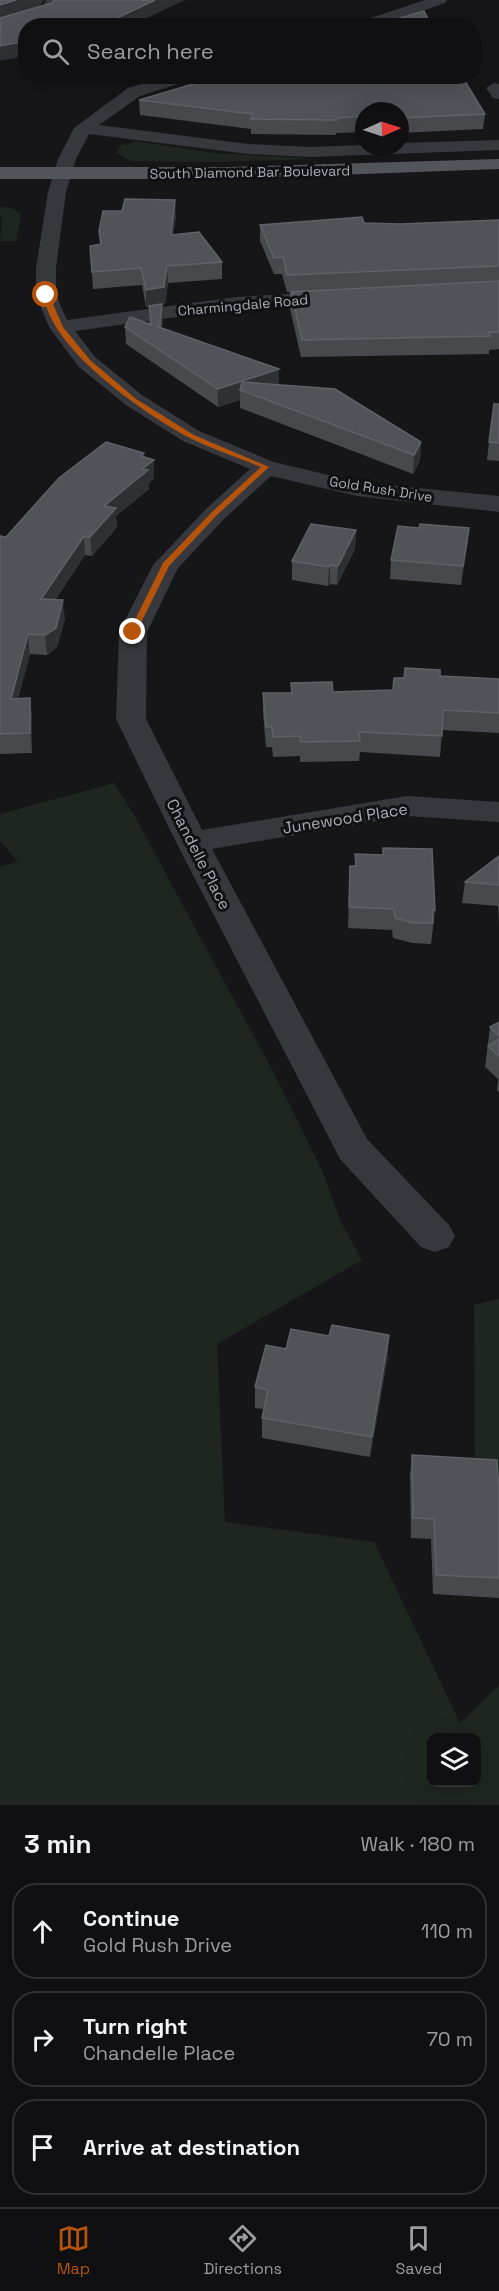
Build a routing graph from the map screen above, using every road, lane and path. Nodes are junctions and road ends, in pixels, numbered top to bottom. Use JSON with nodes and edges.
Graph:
{"nodes":[{"id":1,"x":53,"y":0,"type":"edge"},
{"id":2,"x":440,"y":0,"type":"edge"},
{"id":3,"x":27,"y":18,"type":"edge"},
{"id":4,"x":385,"y":18,"type":"edge"},
{"id":5,"x":18,"y":21,"type":"edge"},
{"id":6,"x":0,"y":26,"type":"edge"},
{"id":7,"x":160,"y":84,"type":"edge"},
{"id":8,"x":83,"y":128,"type":"junction"},
{"id":9,"x":499,"y":145,"type":"edge"},
{"id":10,"x":499,"y":164,"type":"edge"},
{"id":11,"x":0,"y":173,"type":"edge"},
{"id":12,"x":41,"y":189,"type":"edge"},
{"id":13,"x":360,"y":296,"type":"edge"},
{"id":14,"x":60,"y":327,"type":"junction"},
{"id":15,"x":266,"y":467,"type":"junction"},
{"id":16,"x":499,"y":504,"type":"edge"},
{"id":17,"x":499,"y":812,"type":"edge"},
{"id":18,"x":192,"y":842,"type":"junction"},
{"id":19,"x":435,"y":1236,"type":"dead end"}],
"edges":[{"from":1,"to":3,"type":"street"},
{"from":2,"to":4,"type":"street"},
{"from":5,"to":6,"type":"street"},
{"from":7,"to":8,"type":"street","name":"Gold Rush Drive"},
{"from":8,"to":9,"type":"street"},
{"from":8,"to":12,"type":"street","name":"Gold Rush Drive"},
{"from":10,"to":12,"type":"main road","name":"South Diamond Bar Boulevard"},
{"from":11,"to":12,"type":"main road","name":"South Diamond Bar Boulevard"},
{"from":12,"to":14,"type":"street","name":"Gold Rush Drive"},
{"from":13,"to":14,"type":"street","name":"Charmingdale Road"},
{"from":14,"to":15,"type":"street","name":"Gold Rush Drive"},
{"from":15,"to":16,"type":"street","name":"Gold Rush Drive"},
{"from":15,"to":18,"type":"street","name":"Chandelle Place"},
{"from":17,"to":18,"type":"street","name":"Junewood Place"},
{"from":18,"to":19,"type":"street","name":"Chandelle Place"}]}
